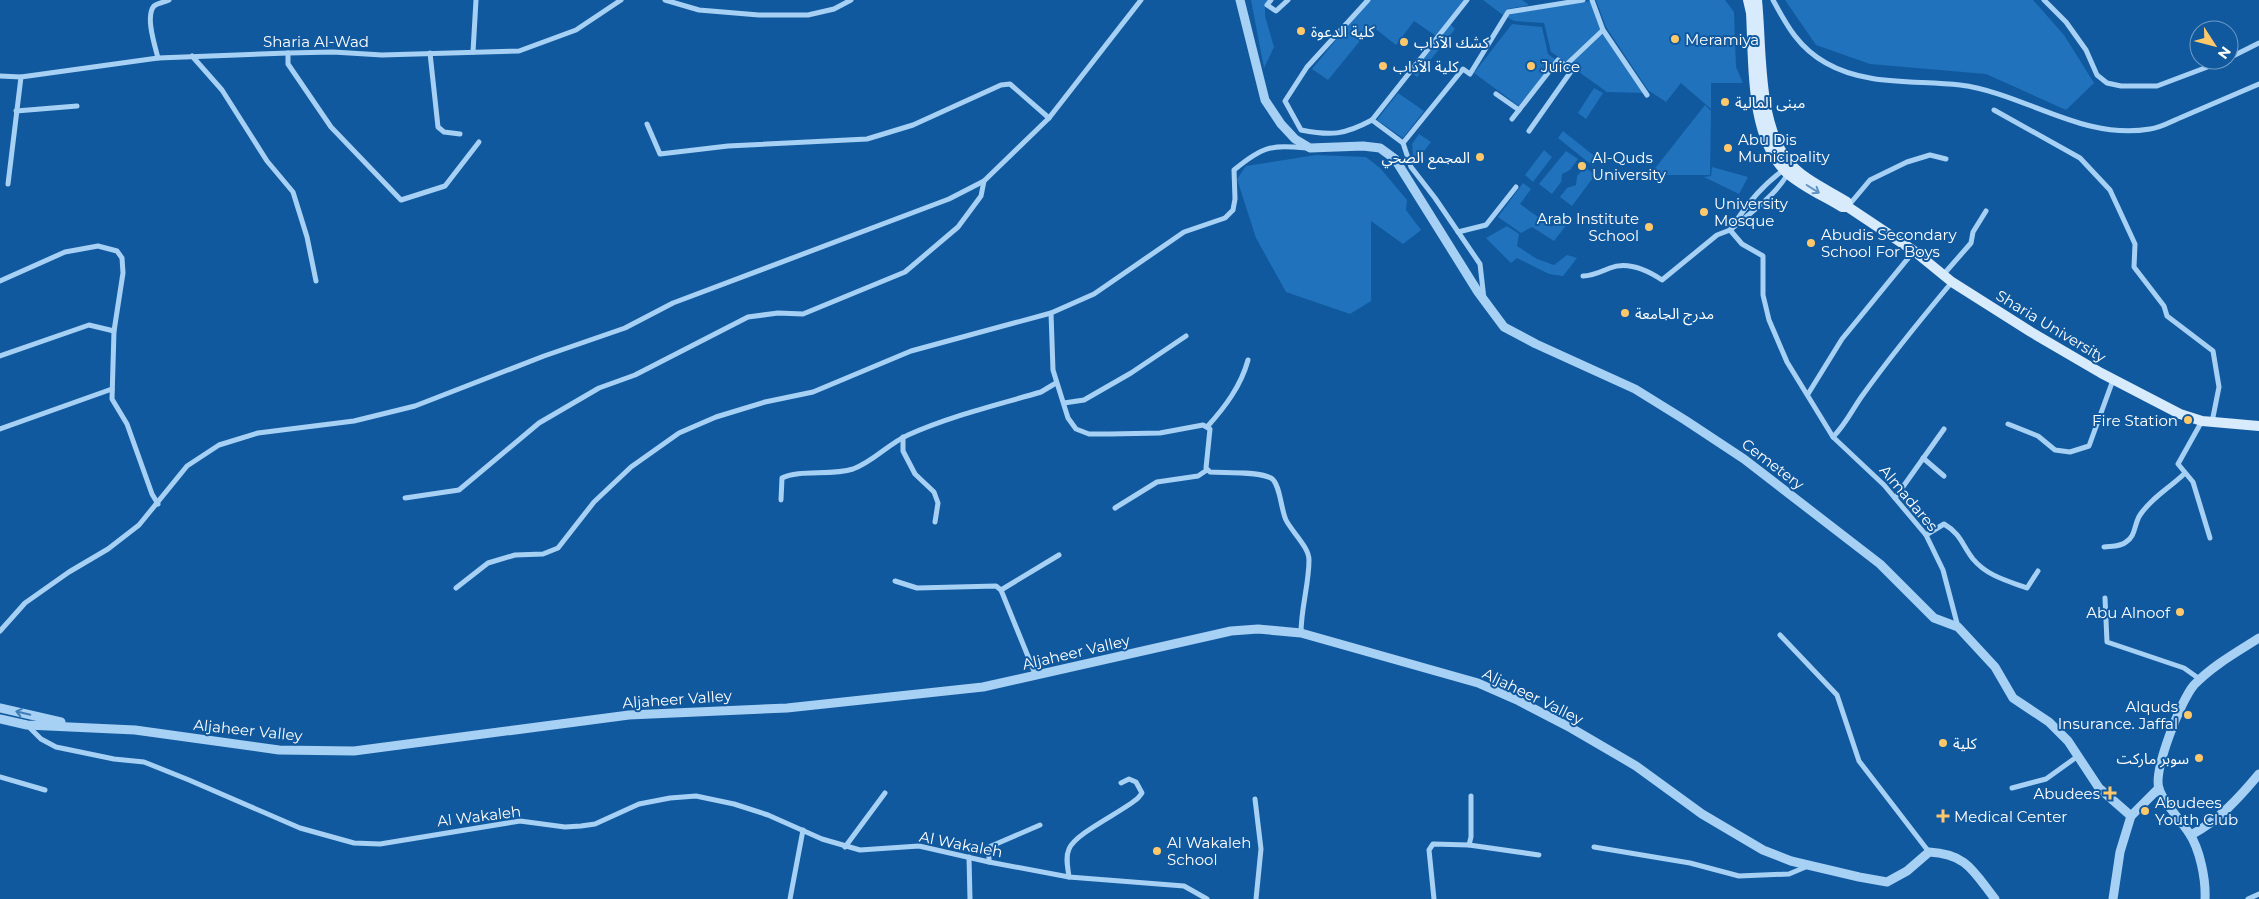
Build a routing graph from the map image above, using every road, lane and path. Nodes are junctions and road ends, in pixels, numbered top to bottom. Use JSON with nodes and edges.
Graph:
{"nodes":[{"id":1,"x":169,"y":0,"type":"edge"},
{"id":2,"x":476,"y":0,"type":"edge"},
{"id":3,"x":621,"y":0,"type":"edge"},
{"id":4,"x":664,"y":0,"type":"edge"},
{"id":5,"x":851,"y":0,"type":"edge"},
{"id":6,"x":1133,"y":0,"type":"edge"},
{"id":7,"x":1240,"y":0,"type":"edge"},
{"id":8,"x":1271,"y":0,"type":"edge"},
{"id":9,"x":1288,"y":0,"type":"edge"},
{"id":10,"x":1368,"y":0,"type":"edge"},
{"id":11,"x":1467,"y":0,"type":"edge"},
{"id":12,"x":1583,"y":0,"type":"edge"},
{"id":13,"x":1592,"y":0,"type":"edge"},
{"id":14,"x":1748,"y":0,"type":"edge"},
{"id":15,"x":1757,"y":0,"type":"edge"},
{"id":16,"x":1773,"y":0,"type":"edge"},
{"id":17,"x":2044,"y":0,"type":"edge"},
{"id":18,"x":1140,"y":2,"type":"edge"},
{"id":19,"x":1603,"y":30,"type":"junction"},
{"id":20,"x":2259,"y":42,"type":"edge"},
{"id":21,"x":473,"y":52,"type":"junction"},
{"id":22,"x":288,"y":53,"type":"junction"},
{"id":23,"x":430,"y":53,"type":"junction"},
{"id":24,"x":2239,"y":53,"type":"edge"},
{"id":25,"x":192,"y":56,"type":"junction"},
{"id":26,"x":158,"y":58,"type":"junction"},
{"id":27,"x":1566,"y":65,"type":"junction"},
{"id":28,"x":2198,"y":70,"type":"edge"},
{"id":29,"x":0,"y":76,"type":"edge"},
{"id":30,"x":21,"y":77,"type":"junction"},
{"id":31,"x":2259,"y":84,"type":"edge"},
{"id":32,"x":1496,"y":94,"type":"dead end"},
{"id":33,"x":1647,"y":94,"type":"dead end"},
{"id":34,"x":77,"y":106,"type":"dead end"},
{"id":35,"x":1519,"y":110,"type":"junction"},
{"id":36,"x":1994,"y":110,"type":"dead end"},
{"id":37,"x":16,"y":111,"type":"junction"},
{"id":38,"x":1049,"y":118,"type":"junction"},
{"id":39,"x":1512,"y":119,"type":"dead end"},
{"id":40,"x":1372,"y":120,"type":"junction"},
{"id":41,"x":646,"y":124,"type":"dead end"},
{"id":42,"x":1529,"y":131,"type":"dead end"},
{"id":43,"x":460,"y":134,"type":"dead end"},
{"id":44,"x":479,"y":142,"type":"dead end"},
{"id":45,"x":1403,"y":143,"type":"junction"},
{"id":46,"x":1310,"y":148,"type":"junction"},
{"id":47,"x":1946,"y":160,"type":"dead end"},
{"id":48,"x":1788,"y":169,"type":"junction"},
{"id":49,"x":984,"y":181,"type":"junction"},
{"id":50,"x":8,"y":184,"type":"dead end"},
{"id":51,"x":1516,"y":186,"type":"dead end"},
{"id":52,"x":1848,"y":207,"type":"junction"},
{"id":53,"x":1986,"y":211,"type":"dead end"},
{"id":54,"x":1730,"y":230,"type":"junction"},
{"id":55,"x":1458,"y":232,"type":"junction"},
{"id":56,"x":1914,"y":251,"type":"junction"},
{"id":57,"x":1943,"y":275,"type":"junction"},
{"id":58,"x":1583,"y":276,"type":"dead end"},
{"id":59,"x":0,"y":281,"type":"edge"},
{"id":60,"x":316,"y":281,"type":"dead end"},
{"id":61,"x":1952,"y":282,"type":"junction"},
{"id":62,"x":1485,"y":302,"type":"junction"},
{"id":63,"x":1050,"y":312,"type":"junction"},
{"id":64,"x":114,"y":331,"type":"junction"},
{"id":65,"x":1186,"y":336,"type":"dead end"},
{"id":66,"x":0,"y":356,"type":"edge"},
{"id":67,"x":1248,"y":360,"type":"dead end"},
{"id":68,"x":2113,"y":379,"type":"junction"},
{"id":69,"x":1056,"y":383,"type":"junction"},
{"id":70,"x":112,"y":388,"type":"junction"},
{"id":71,"x":1808,"y":394,"type":"junction"},
{"id":72,"x":1064,"y":403,"type":"junction"},
{"id":73,"x":2207,"y":422,"type":"junction"},
{"id":74,"x":2008,"y":424,"type":"dead end"},
{"id":75,"x":2259,"y":426,"type":"edge"},
{"id":76,"x":1207,"y":427,"type":"junction"},
{"id":77,"x":0,"y":429,"type":"edge"},
{"id":78,"x":1944,"y":429,"type":"dead end"},
{"id":79,"x":903,"y":437,"type":"junction"},
{"id":80,"x":1833,"y":437,"type":"junction"},
{"id":81,"x":1923,"y":458,"type":"junction"},
{"id":82,"x":1207,"y":470,"type":"junction"},
{"id":83,"x":2185,"y":473,"type":"junction"},
{"id":84,"x":1944,"y":476,"type":"dead end"},
{"id":85,"x":405,"y":498,"type":"dead end"},
{"id":86,"x":1895,"y":498,"type":"junction"},
{"id":87,"x":782,"y":500,"type":"dead end"},
{"id":88,"x":158,"y":504,"type":"junction"},
{"id":89,"x":1115,"y":508,"type":"dead end"},
{"id":90,"x":935,"y":522,"type":"dead end"},
{"id":91,"x":1926,"y":535,"type":"junction"},
{"id":92,"x":2210,"y":538,"type":"dead end"},
{"id":93,"x":2104,"y":547,"type":"dead end"},
{"id":94,"x":1059,"y":555,"type":"dead end"},
{"id":95,"x":2038,"y":571,"type":"dead end"},
{"id":96,"x":895,"y":581,"type":"dead end"},
{"id":97,"x":456,"y":588,"type":"dead end"},
{"id":98,"x":1001,"y":590,"type":"junction"},
{"id":99,"x":2105,"y":598,"type":"dead end"},
{"id":100,"x":1958,"y":627,"type":"junction"},
{"id":101,"x":0,"y":631,"type":"edge"},
{"id":102,"x":1301,"y":633,"type":"junction"},
{"id":103,"x":1780,"y":635,"type":"dead end"},
{"id":104,"x":2259,"y":638,"type":"edge"},
{"id":105,"x":1036,"y":676,"type":"junction"},
{"id":106,"x":2200,"y":680,"type":"junction"},
{"id":107,"x":0,"y":708,"type":"edge"},
{"id":108,"x":0,"y":719,"type":"edge"},
{"id":109,"x":27,"y":725,"type":"junction"},
{"id":110,"x":80,"y":726,"type":"junction"},
{"id":111,"x":2078,"y":756,"type":"junction"},
{"id":112,"x":2259,"y":774,"type":"edge"},
{"id":113,"x":0,"y":777,"type":"edge"},
{"id":114,"x":1121,"y":783,"type":"dead end"},
{"id":115,"x":2012,"y":788,"type":"dead end"},
{"id":116,"x":2159,"y":788,"type":"junction"},
{"id":117,"x":45,"y":790,"type":"dead end"},
{"id":118,"x":885,"y":793,"type":"dead end"},
{"id":119,"x":1471,"y":796,"type":"dead end"},
{"id":120,"x":1255,"y":799,"type":"dead end"},
{"id":121,"x":2131,"y":816,"type":"junction"},
{"id":122,"x":1040,"y":825,"type":"dead end"},
{"id":123,"x":803,"y":830,"type":"junction"},
{"id":124,"x":2191,"y":835,"type":"junction"},
{"id":125,"x":1470,"y":845,"type":"junction"},
{"id":126,"x":1594,"y":847,"type":"dead end"},
{"id":127,"x":845,"y":848,"type":"junction"},
{"id":128,"x":1929,"y":852,"type":"junction"},
{"id":129,"x":969,"y":856,"type":"junction"},
{"id":130,"x":1539,"y":856,"type":"dead end"},
{"id":131,"x":989,"y":862,"type":"junction"},
{"id":132,"x":1809,"y":865,"type":"junction"},
{"id":133,"x":1069,"y":877,"type":"junction"},
{"id":134,"x":2259,"y":894,"type":"edge"},
{"id":135,"x":790,"y":899,"type":"edge"},
{"id":136,"x":970,"y":899,"type":"edge"},
{"id":137,"x":1207,"y":899,"type":"edge"},
{"id":138,"x":1256,"y":899,"type":"edge"},
{"id":139,"x":1434,"y":899,"type":"edge"},
{"id":140,"x":1995,"y":899,"type":"edge"},
{"id":141,"x":2113,"y":899,"type":"edge"},
{"id":142,"x":2205,"y":899,"type":"edge"},
{"id":143,"x":2248,"y":899,"type":"edge"}],
"edges":[{"from":1,"to":26,"type":"street"},
{"from":2,"to":21,"type":"street"},
{"from":3,"to":21,"type":"street","name":"Sharia Al-Wad"},
{"from":4,"to":5,"type":"street"},
{"from":6,"to":18,"type":"street"},
{"from":7,"to":46,"type":"street"},
{"from":8,"to":9,"type":"street"},
{"from":10,"to":40,"type":"street"},
{"from":11,"to":40,"type":"street"},
{"from":12,"to":45,"type":"street"},
{"from":13,"to":19,"type":"street"},
{"from":14,"to":48,"type":"main road","name":"Sharia University"},
{"from":15,"to":48,"type":"main road","name":"Sharia University"},
{"from":16,"to":31,"type":"street"},
{"from":17,"to":28,"type":"street"},
{"from":18,"to":38,"type":"street"},
{"from":19,"to":27,"type":"street"},
{"from":19,"to":33,"type":"street"},
{"from":20,"to":24,"type":"street"},
{"from":21,"to":23,"type":"street","name":"Sharia Al-Wad"},
{"from":22,"to":23,"type":"street","name":"Sharia Al-Wad"},
{"from":22,"to":25,"type":"street","name":"Sharia Al-Wad"},
{"from":22,"to":44,"type":"street"},
{"from":23,"to":43,"type":"street"},
{"from":25,"to":26,"type":"street","name":"Sharia Al-Wad"},
{"from":25,"to":60,"type":"street"},
{"from":26,"to":30,"type":"street","name":"Sharia Al-Wad"},
{"from":27,"to":35,"type":"street"},
{"from":27,"to":42,"type":"street"},
{"from":29,"to":30,"type":"street","name":"Sharia Al-Wad"},
{"from":30,"to":37,"type":"street"},
{"from":32,"to":35,"type":"street"},
{"from":34,"to":37,"type":"street"},
{"from":35,"to":39,"type":"street"},
{"from":36,"to":73,"type":"street"},
{"from":37,"to":50,"type":"street"},
{"from":38,"to":41,"type":"street"},
{"from":38,"to":49,"type":"street"},
{"from":40,"to":45,"type":"street"},
{"from":45,"to":55,"type":"street"},
{"from":46,"to":62,"type":"street","name":"Cemetery"},
{"from":46,"to":63,"type":"street"},
{"from":47,"to":52,"type":"street"},
{"from":48,"to":52,"type":"main road","name":"Sharia University"},
{"from":48,"to":54,"type":"street"},
{"from":48,"to":54,"type":"street"},
{"from":49,"to":85,"type":"street"},
{"from":49,"to":88,"type":"street"},
{"from":51,"to":55,"type":"street"},
{"from":52,"to":56,"type":"main road","name":"Sharia University"},
{"from":53,"to":57,"type":"street"},
{"from":54,"to":58,"type":"street"},
{"from":54,"to":71,"type":"street","name":"Almadares"},
{"from":55,"to":62,"type":"street"},
{"from":56,"to":57,"type":"main road","name":"Sharia University"},
{"from":56,"to":71,"type":"street"},
{"from":57,"to":61,"type":"main road","name":"Sharia University"},
{"from":59,"to":64,"type":"street"},
{"from":61,"to":68,"type":"main road","name":"Sharia University"},
{"from":61,"to":80,"type":"street"},
{"from":62,"to":100,"type":"street","name":"Cemetery"},
{"from":63,"to":69,"type":"street"},
{"from":63,"to":97,"type":"street"},
{"from":64,"to":66,"type":"street"},
{"from":64,"to":70,"type":"street"},
{"from":65,"to":72,"type":"street"},
{"from":67,"to":76,"type":"street"},
{"from":68,"to":73,"type":"main road","name":"Sharia University"},
{"from":68,"to":74,"type":"street"},
{"from":69,"to":72,"type":"street"},
{"from":69,"to":79,"type":"street"},
{"from":70,"to":77,"type":"street"},
{"from":70,"to":88,"type":"street"},
{"from":71,"to":80,"type":"street","name":"Almadares"},
{"from":72,"to":76,"type":"street"},
{"from":73,"to":75,"type":"main road","name":"Sharia University"},
{"from":73,"to":83,"type":"street"},
{"from":76,"to":82,"type":"street"},
{"from":78,"to":81,"type":"street"},
{"from":79,"to":87,"type":"street"},
{"from":79,"to":90,"type":"street"},
{"from":80,"to":86,"type":"street","name":"Almadares"},
{"from":81,"to":84,"type":"street"},
{"from":81,"to":86,"type":"street"},
{"from":82,"to":89,"type":"street"},
{"from":82,"to":102,"type":"street"},
{"from":83,"to":92,"type":"street"},
{"from":83,"to":93,"type":"street"},
{"from":86,"to":91,"type":"street","name":"Almadares"},
{"from":88,"to":101,"type":"street"},
{"from":91,"to":95,"type":"street"},
{"from":91,"to":100,"type":"street","name":"Almadares"},
{"from":94,"to":98,"type":"street"},
{"from":96,"to":98,"type":"street"},
{"from":98,"to":105,"type":"street"},
{"from":99,"to":106,"type":"street"},
{"from":100,"to":111,"type":"street","name":"Almadares"},
{"from":102,"to":105,"type":"street","name":"Aljaheer Valley"},
{"from":102,"to":132,"type":"street","name":"Aljaheer Valley"},
{"from":103,"to":128,"type":"street"},
{"from":104,"to":106,"type":"street"},
{"from":105,"to":110,"type":"street","name":"Aljaheer Valley"},
{"from":106,"to":116,"type":"street"},
{"from":110,"to":107,"type":"street","name":"Aljaheer Valley","one_way":true},
{"from":108,"to":109,"type":"street","name":"Aljaheer Valley"},
{"from":109,"to":110,"type":"street","name":"Aljaheer Valley"},
{"from":109,"to":123,"type":"street","name":"Al Wakaleh"},
{"from":111,"to":115,"type":"street"},
{"from":111,"to":121,"type":"street","name":"Almadares"},
{"from":112,"to":124,"type":"street"},
{"from":113,"to":117,"type":"street"},
{"from":114,"to":133,"type":"street"},
{"from":116,"to":121,"type":"street"},
{"from":116,"to":124,"type":"street"},
{"from":118,"to":127,"type":"street"},
{"from":119,"to":125,"type":"street"},
{"from":120,"to":138,"type":"street"},
{"from":121,"to":141,"type":"street"},
{"from":122,"to":131,"type":"street"},
{"from":123,"to":127,"type":"street","name":"Al Wakaleh"},
{"from":123,"to":135,"type":"street"},
{"from":124,"to":142,"type":"street"},
{"from":125,"to":130,"type":"street"},
{"from":125,"to":139,"type":"street"},
{"from":126,"to":132,"type":"street"},
{"from":127,"to":129,"type":"street","name":"Al Wakaleh"},
{"from":128,"to":132,"type":"street","name":"Aljaheer Valley"},
{"from":128,"to":140,"type":"street"},
{"from":129,"to":131,"type":"street","name":"Al Wakaleh"},
{"from":129,"to":136,"type":"street"},
{"from":131,"to":133,"type":"street","name":"Al Wakaleh"},
{"from":133,"to":137,"type":"street","name":"Al Wakaleh"},
{"from":134,"to":143,"type":"street"}]}
